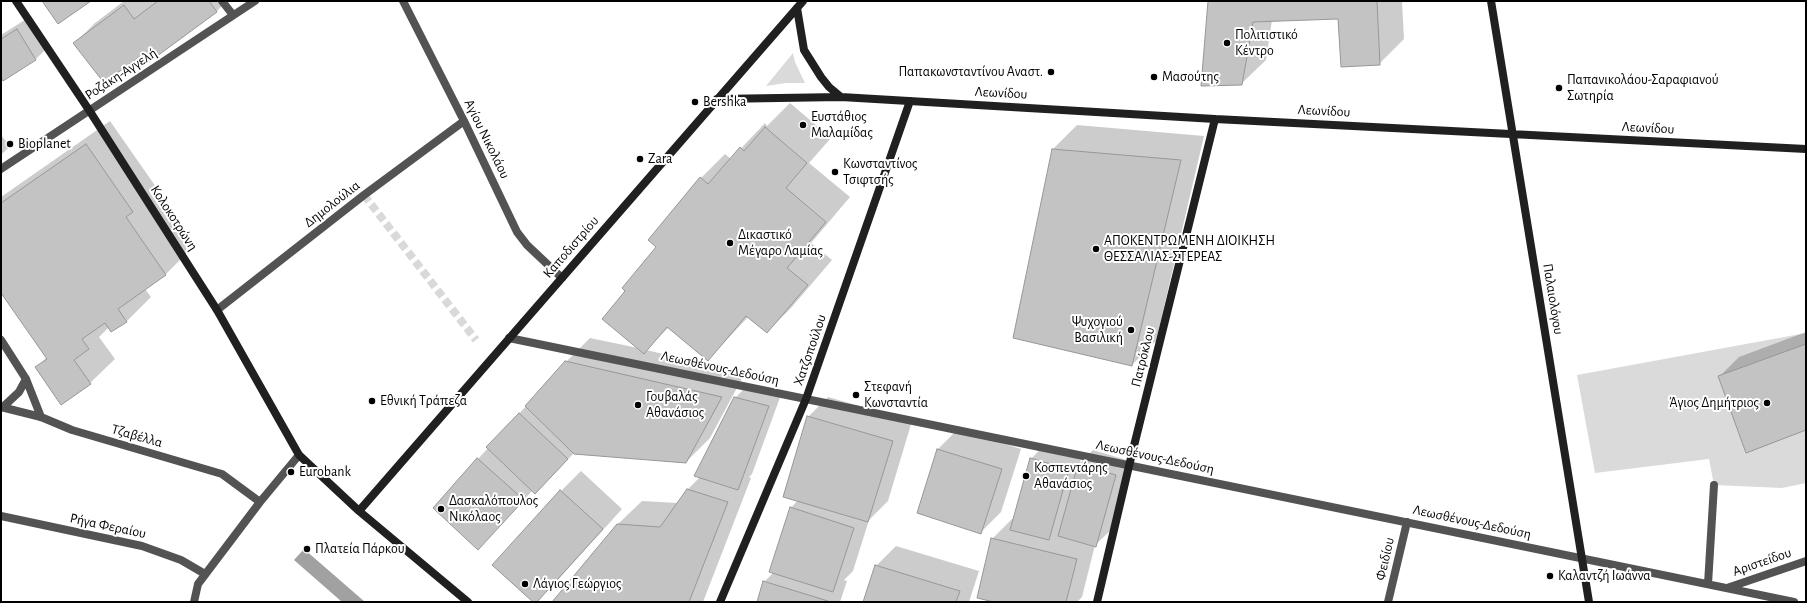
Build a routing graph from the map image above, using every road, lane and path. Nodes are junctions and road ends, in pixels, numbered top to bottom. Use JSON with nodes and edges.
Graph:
{"nodes":[{"id":1,"x":16,"y":1,"type":"edge"},
{"id":2,"x":222,"y":1,"type":"edge"},
{"id":3,"x":255,"y":1,"type":"edge"},
{"id":4,"x":403,"y":1,"type":"edge"},
{"id":5,"x":802,"y":1,"type":"edge"},
{"id":6,"x":1491,"y":1,"type":"edge"},
{"id":7,"x":797,"y":8,"type":"junction"},
{"id":8,"x":233,"y":15,"type":"junction"},
{"id":9,"x":841,"y":97,"type":"junction"},
{"id":10,"x":717,"y":99,"type":"junction"},
{"id":11,"x":910,"y":101,"type":"junction"},
{"id":12,"x":89,"y":110,"type":"junction"},
{"id":13,"x":1215,"y":119,"type":"junction"},
{"id":14,"x":464,"y":121,"type":"junction"},
{"id":15,"x":1513,"y":134,"type":"junction"},
{"id":16,"x":1806,"y":149,"type":"edge"},
{"id":17,"x":1,"y":169,"type":"edge"},
{"id":18,"x":562,"y":278,"type":"junction"},
{"id":19,"x":217,"y":310,"type":"junction"},
{"id":20,"x":510,"y":338,"type":"junction"},
{"id":21,"x":1,"y":340,"type":"edge"},
{"id":22,"x":26,"y":379,"type":"junction"},
{"id":23,"x":806,"y":399,"type":"junction"},
{"id":24,"x":2,"y":407,"type":"edge"},
{"id":25,"x":42,"y":417,"type":"junction"},
{"id":26,"x":299,"y":455,"type":"junction"},
{"id":27,"x":1129,"y":466,"type":"junction"},
{"id":28,"x":1714,"y":485,"type":"dead end"},
{"id":29,"x":260,"y":502,"type":"junction"},
{"id":30,"x":359,"y":511,"type":"junction"},
{"id":31,"x":1,"y":516,"type":"edge"},
{"id":32,"x":1406,"y":522,"type":"junction"},
{"id":33,"x":1582,"y":558,"type":"junction"},
{"id":34,"x":1806,"y":561,"type":"edge"},
{"id":35,"x":205,"y":574,"type":"junction"},
{"id":36,"x":1708,"y":584,"type":"junction"},
{"id":37,"x":1727,"y":588,"type":"junction"},
{"id":38,"x":194,"y":602,"type":"edge"},
{"id":39,"x":468,"y":602,"type":"edge"},
{"id":40,"x":720,"y":602,"type":"edge"},
{"id":41,"x":1097,"y":602,"type":"edge"},
{"id":42,"x":1388,"y":602,"type":"edge"},
{"id":43,"x":1589,"y":602,"type":"edge"},
{"id":44,"x":1794,"y":602,"type":"edge"}],
"edges":[{"from":1,"to":12,"type":"main road","name":"Κολοκοτρώνη"},
{"from":2,"to":8,"type":"street"},
{"from":3,"to":8,"type":"street","name":"Ροζάκη-Αγγελή"},
{"from":4,"to":14,"type":"street","name":"Αγίου Νικολάου"},
{"from":5,"to":7,"type":"main road","name":"Καποδιστρίου"},
{"from":6,"to":15,"type":"main road","name":"Παλαιολόγου"},
{"from":7,"to":9,"type":"main road"},
{"from":7,"to":10,"type":"main road","name":"Καποδιστρίου"},
{"from":8,"to":12,"type":"street","name":"Ροζάκη-Αγγελή"},
{"from":9,"to":10,"type":"main road","name":"Λεωνίδου"},
{"from":9,"to":11,"type":"main road","name":"Λεωνίδου"},
{"from":10,"to":18,"type":"main road","name":"Καποδιστρίου"},
{"from":11,"to":13,"type":"main road","name":"Λεωνίδου"},
{"from":11,"to":23,"type":"main road","name":"Χατζοπούλου"},
{"from":12,"to":17,"type":"street","name":"Ροζάκη-Αγγελή"},
{"from":12,"to":19,"type":"main road","name":"Κολοκοτρώνη"},
{"from":13,"to":15,"type":"main road","name":"Λεωνίδου"},
{"from":13,"to":27,"type":"main road","name":"Πατρόκλου"},
{"from":14,"to":18,"type":"street","name":"Αγίου Νικολάου"},
{"from":14,"to":19,"type":"street","name":"Δημολούλια"},
{"from":15,"to":16,"type":"main road","name":"Λεωνίδου"},
{"from":15,"to":33,"type":"main road","name":"Παλαιολόγου"},
{"from":18,"to":20,"type":"main road","name":"Καποδιστρίου"},
{"from":19,"to":26,"type":"main road","name":"Κολοκοτρώνη"},
{"from":20,"to":23,"type":"street","name":"Λεωσθένους-Δεδούση"},
{"from":20,"to":30,"type":"main road","name":"Καποδιστρίου"},
{"from":21,"to":22,"type":"street"},
{"from":22,"to":24,"type":"street"},
{"from":22,"to":25,"type":"street"},
{"from":23,"to":27,"type":"street","name":"Λεωσθένους-Δεδούση"},
{"from":23,"to":40,"type":"main road","name":"Χατζοπούλου"},
{"from":24,"to":25,"type":"street","name":"Τζαβέλλα"},
{"from":25,"to":29,"type":"street","name":"Τζαβέλλα"},
{"from":26,"to":29,"type":"street"},
{"from":26,"to":30,"type":"main road","name":"Κολοκοτρώνη"},
{"from":27,"to":32,"type":"street","name":"Λεωσθένους-Δεδούση"},
{"from":27,"to":41,"type":"main road","name":"Πατρόκλου"},
{"from":28,"to":36,"type":"street"},
{"from":29,"to":35,"type":"street"},
{"from":30,"to":39,"type":"main road","name":"Κολοκοτρώνη"},
{"from":31,"to":35,"type":"street","name":"Ρήγα Φεραίου"},
{"from":32,"to":33,"type":"street","name":"Λεωσθένους-Δεδούση"},
{"from":32,"to":42,"type":"street","name":"Φειδίου"},
{"from":33,"to":36,"type":"street","name":"Λεωσθένους-Δεδούση"},
{"from":33,"to":43,"type":"main road","name":"Παλαιολόγου"},
{"from":34,"to":37,"type":"street","name":"Αριστείδου"},
{"from":35,"to":38,"type":"street"},
{"from":36,"to":37,"type":"street","name":"Λεωσθένους-Δεδούση"},
{"from":37,"to":44,"type":"street","name":"Λεωσθένους-Δεδούση"}]}
